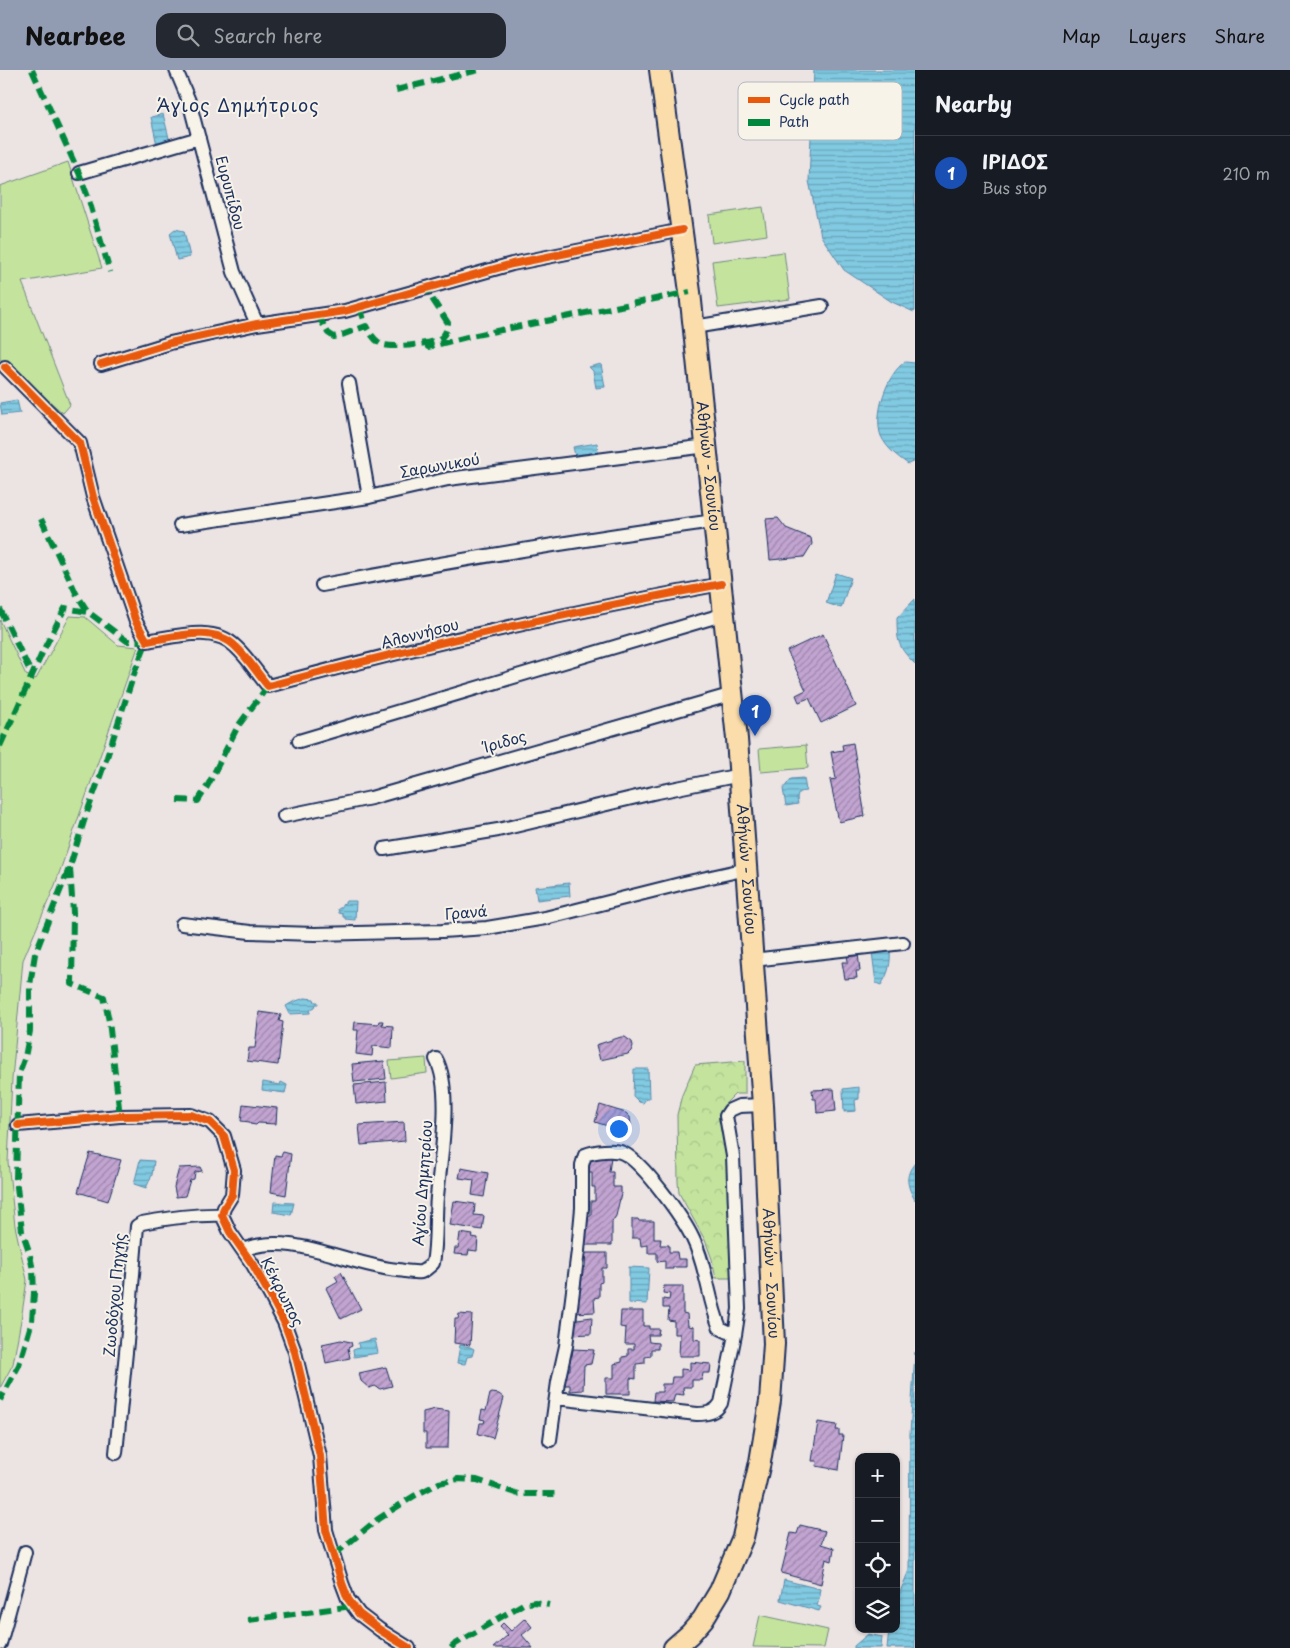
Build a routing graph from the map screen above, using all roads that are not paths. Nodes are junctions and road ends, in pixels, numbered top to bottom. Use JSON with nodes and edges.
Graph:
{"nodes":[{"id":1,"x":176,"y":70,"type":"edge"},
{"id":2,"x":660,"y":70,"type":"edge"},
{"id":3,"x":199,"y":138,"type":"junction"},
{"id":4,"x":79,"y":173,"type":"dead end"},
{"id":5,"x":682,"y":230,"type":"junction"},
{"id":6,"x":822,"y":306,"type":"dead end"},
{"id":7,"x":257,"y":324,"type":"junction"},
{"id":8,"x":694,"y":327,"type":"junction"},
{"id":9,"x":101,"y":364,"type":"dead end"},
{"id":10,"x":5,"y":367,"type":"dead end"},
{"id":11,"x":349,"y":383,"type":"dead end"},
{"id":12,"x":707,"y":446,"type":"junction"},
{"id":13,"x":369,"y":497,"type":"junction"},
{"id":14,"x":714,"y":520,"type":"junction"},
{"id":15,"x":180,"y":525,"type":"dead end"},
{"id":16,"x":721,"y":584,"type":"junction"},
{"id":17,"x":322,"y":585,"type":"dead end"},
{"id":18,"x":725,"y":614,"type":"junction"},
{"id":19,"x":733,"y":694,"type":"junction"},
{"id":20,"x":299,"y":741,"type":"dead end"},
{"id":21,"x":740,"y":775,"type":"junction"},
{"id":22,"x":284,"y":816,"type":"dead end"},
{"id":23,"x":384,"y":849,"type":"dead end"},
{"id":24,"x":747,"y":869,"type":"junction"},
{"id":25,"x":182,"y":924,"type":"dead end"},
{"id":26,"x":904,"y":943,"type":"dead end"},
{"id":27,"x":753,"y":960,"type":"junction"},
{"id":28,"x":436,"y":1059,"type":"dead end"},
{"id":29,"x":763,"y":1105,"type":"junction"},
{"id":30,"x":18,"y":1126,"type":"dead end"},
{"id":31,"x":222,"y":1215,"type":"junction"},
{"id":32,"x":243,"y":1250,"type":"junction"},
{"id":33,"x":735,"y":1335,"type":"junction"},
{"id":34,"x":556,"y":1398,"type":"junction"},
{"id":35,"x":550,"y":1440,"type":"dead end"},
{"id":36,"x":116,"y":1453,"type":"dead end"},
{"id":37,"x":25,"y":1552,"type":"dead end"},
{"id":38,"x":0,"y":1644,"type":"edge"},
{"id":39,"x":409,"y":1648,"type":"edge"},
{"id":40,"x":674,"y":1648,"type":"edge"}],
"edges":[{"from":1,"to":3,"type":"street","name":"Ευρυπίδου"},
{"from":2,"to":5,"type":"main road","name":"Αθήνών - Σουνίου"},
{"from":3,"to":4,"type":"street"},
{"from":3,"to":7,"type":"street","name":"Ευρυπίδου"},
{"from":5,"to":7,"type":"street"},
{"from":5,"to":8,"type":"main road","name":"Αθήνών - Σουνίου"},
{"from":6,"to":8,"type":"street"},
{"from":7,"to":9,"type":"street"},
{"from":8,"to":12,"type":"main road","name":"Αθήνών - Σουνίου"},
{"from":10,"to":16,"type":"street","name":"Αλοννήσου"},
{"from":11,"to":13,"type":"street"},
{"from":12,"to":13,"type":"street","name":"Σαρωνικού"},
{"from":12,"to":14,"type":"main road","name":"Αθήνών - Σουνίου"},
{"from":13,"to":15,"type":"street","name":"Σαρωνικού"},
{"from":14,"to":16,"type":"main road","name":"Αθήνών - Σουνίου"},
{"from":14,"to":17,"type":"street"},
{"from":16,"to":18,"type":"main road","name":"Αθήνών - Σουνίου"},
{"from":18,"to":19,"type":"main road","name":"Αθήνών - Σουνίου"},
{"from":18,"to":20,"type":"street"},
{"from":19,"to":21,"type":"main road","name":"Αθήνών - Σουνίου"},
{"from":19,"to":22,"type":"street","name":"Ίριδος"},
{"from":21,"to":23,"type":"street"},
{"from":21,"to":24,"type":"main road","name":"Αθήνών - Σουνίου"},
{"from":24,"to":25,"type":"street","name":"Γρανά"},
{"from":24,"to":27,"type":"main road","name":"Αθήνών - Σουνίου"},
{"from":26,"to":27,"type":"street"},
{"from":27,"to":29,"type":"main road","name":"Αθήνών - Σουνίου"},
{"from":28,"to":32,"type":"street","name":"Αγίου Δημητρίου"},
{"from":29,"to":33,"type":"street"},
{"from":29,"to":40,"type":"main road","name":"Αθήνών - Σουνίου"},
{"from":30,"to":31,"type":"street"},
{"from":31,"to":32,"type":"street","name":"Κέκρωπος"},
{"from":31,"to":36,"type":"street","name":"Ζωοδόχου Πηγής"},
{"from":32,"to":39,"type":"street","name":"Κέκρωπος"},
{"from":33,"to":34,"type":"street"},
{"from":33,"to":34,"type":"street"},
{"from":34,"to":35,"type":"street"},
{"from":37,"to":38,"type":"street"}]}
